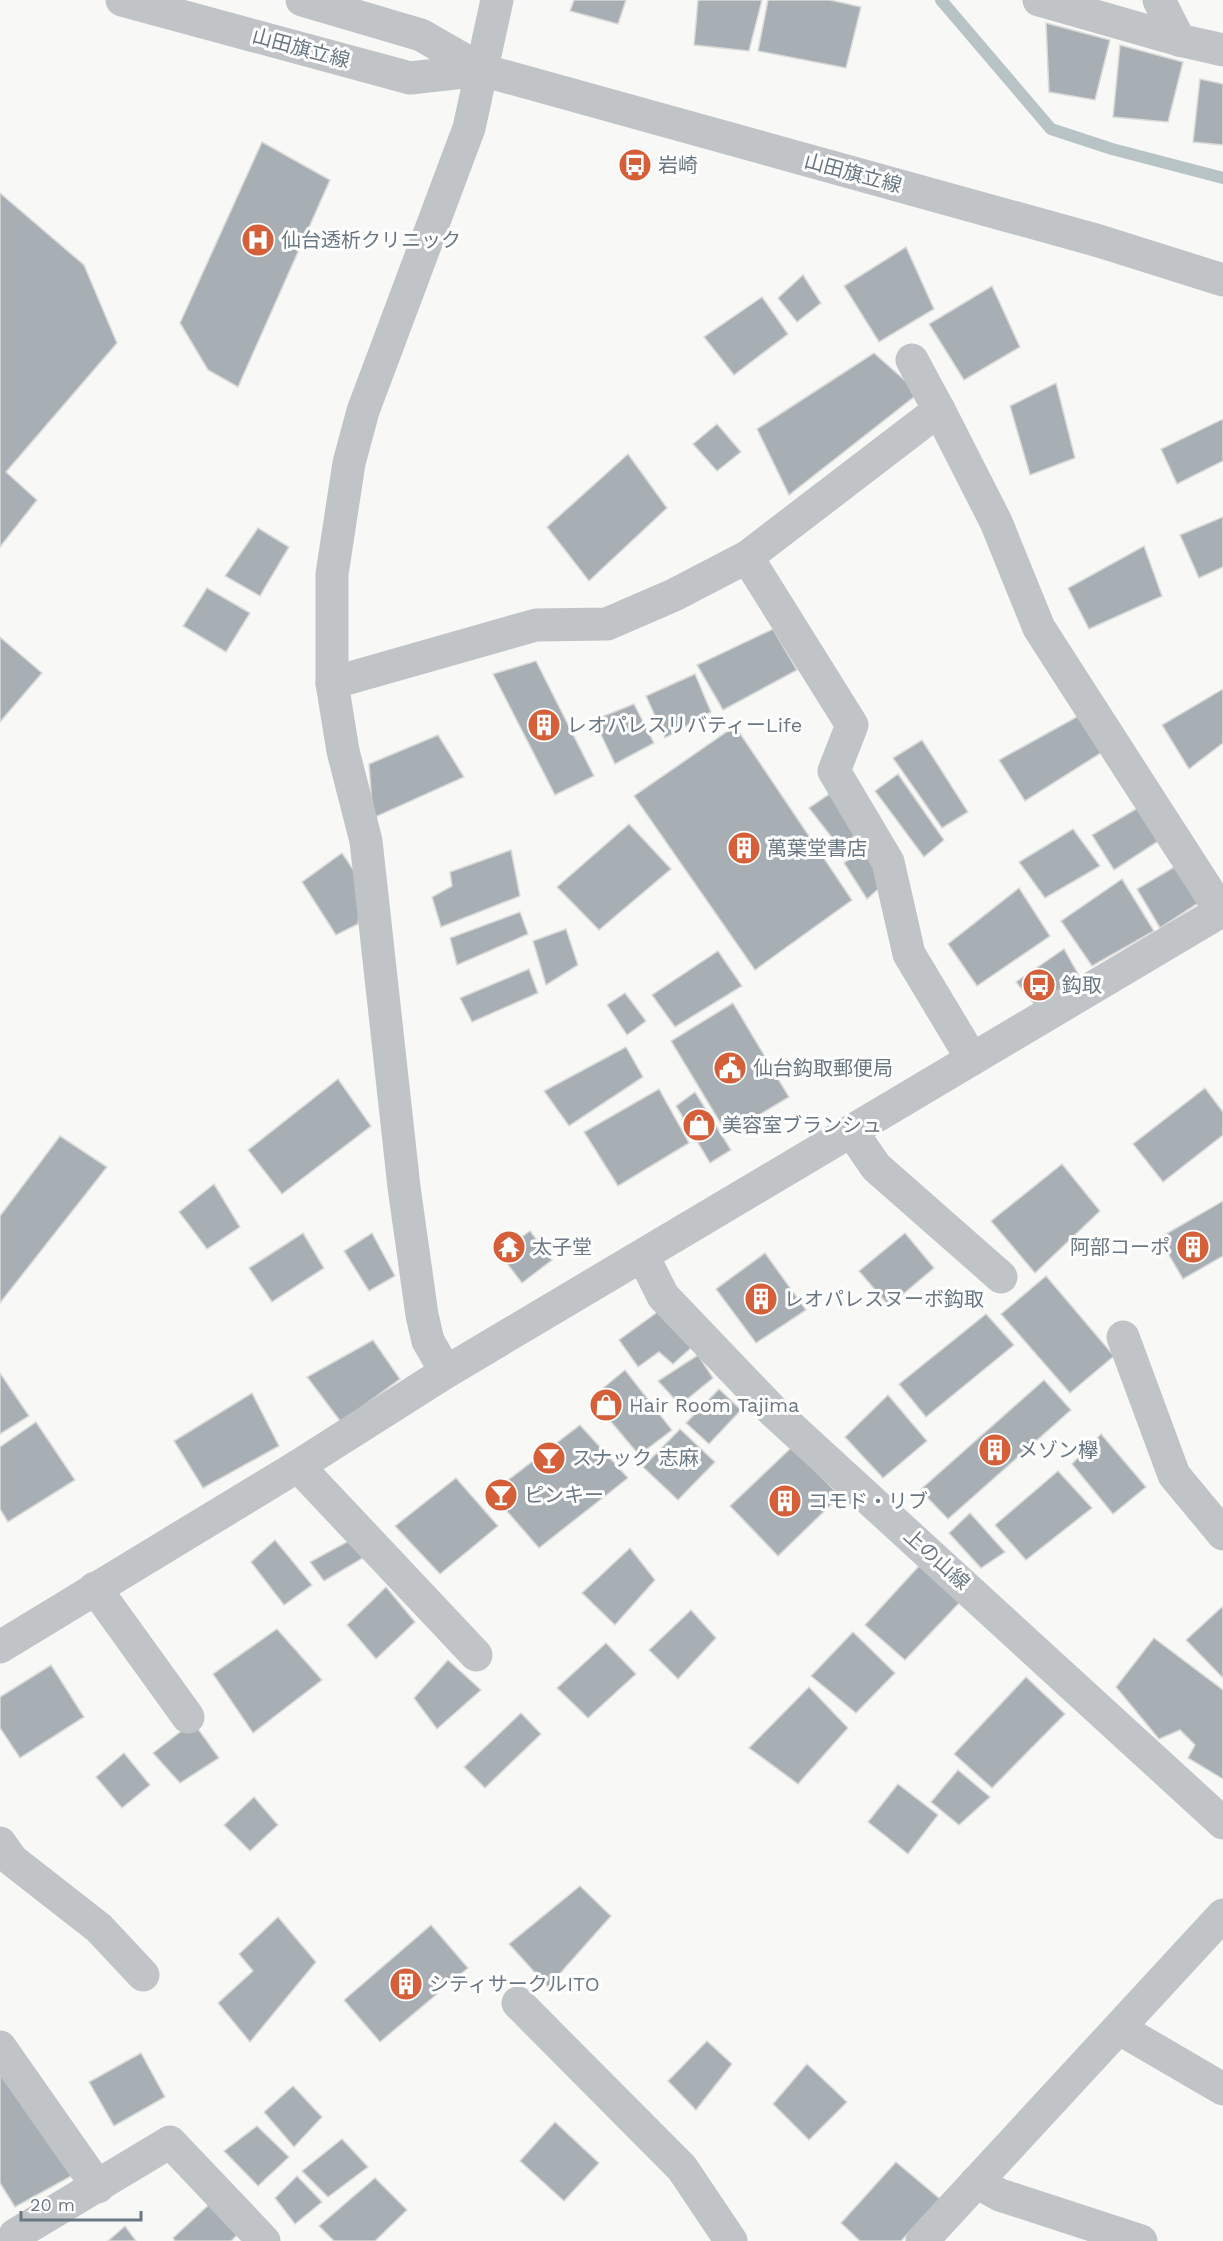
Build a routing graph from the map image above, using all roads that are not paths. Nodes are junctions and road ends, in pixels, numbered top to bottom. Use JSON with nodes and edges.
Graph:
{"nodes":[{"id":1,"x":123,"y":0,"type":"edge"},
{"id":2,"x":302,"y":0,"type":"edge"},
{"id":3,"x":497,"y":0,"type":"edge"},
{"id":4,"x":1039,"y":0,"type":"edge"},
{"id":5,"x":1159,"y":0,"type":"edge"},
{"id":6,"x":1179,"y":40,"type":"junction"},
{"id":7,"x":1223,"y":50,"type":"edge"},
{"id":8,"x":482,"y":70,"type":"junction"},
{"id":9,"x":1223,"y":280,"type":"edge"},
{"id":10,"x":912,"y":360,"type":"dead end"},
{"id":11,"x":939,"y":410,"type":"junction"},
{"id":12,"x":747,"y":557,"type":"junction"},
{"id":13,"x":332,"y":683,"type":"junction"},
{"id":14,"x":1222,"y":911,"type":"edge"},
{"id":15,"x":972,"y":1059,"type":"junction"},
{"id":16,"x":852,"y":1132,"type":"junction"},
{"id":17,"x":643,"y":1256,"type":"junction"},
{"id":18,"x":1001,"y":1277,"type":"dead end"},
{"id":19,"x":1123,"y":1337,"type":"dead end"},
{"id":20,"x":446,"y":1372,"type":"junction"},
{"id":21,"x":298,"y":1466,"type":"junction"},
{"id":22,"x":1223,"y":1534,"type":"edge"},
{"id":23,"x":95,"y":1588,"type":"junction"},
{"id":24,"x":0,"y":1647,"type":"edge"},
{"id":25,"x":476,"y":1655,"type":"dead end"},
{"id":26,"x":188,"y":1717,"type":"dead end"},
{"id":27,"x":1223,"y":1823,"type":"edge"},
{"id":28,"x":0,"y":1843,"type":"edge"},
{"id":29,"x":1223,"y":1915,"type":"edge"},
{"id":30,"x":143,"y":1975,"type":"dead end"},
{"id":31,"x":519,"y":2003,"type":"dead end"},
{"id":32,"x":1120,"y":2029,"type":"junction"},
{"id":33,"x":0,"y":2047,"type":"edge"},
{"id":34,"x":1223,"y":2089,"type":"edge"},
{"id":35,"x":976,"y":2182,"type":"junction"},
{"id":36,"x":98,"y":2187,"type":"junction"},
{"id":37,"x":17,"y":2241,"type":"edge"},
{"id":38,"x":264,"y":2241,"type":"edge"},
{"id":39,"x":731,"y":2241,"type":"edge"},
{"id":40,"x":922,"y":2241,"type":"edge"},
{"id":41,"x":1141,"y":2241,"type":"edge"}],
"edges":[{"from":1,"to":8,"type":"street","name":"山田旗立線"},
{"from":2,"to":8,"type":"street","name":"山田旗立線"},
{"from":3,"to":8,"type":"street"},
{"from":4,"to":6,"type":"street"},
{"from":5,"to":6,"type":"street"},
{"from":6,"to":7,"type":"street"},
{"from":8,"to":9,"type":"street","name":"山田旗立線"},
{"from":8,"to":13,"type":"street"},
{"from":10,"to":11,"type":"street"},
{"from":11,"to":12,"type":"street"},
{"from":11,"to":14,"type":"street"},
{"from":12,"to":13,"type":"street"},
{"from":12,"to":15,"type":"street"},
{"from":13,"to":20,"type":"street"},
{"from":14,"to":15,"type":"street"},
{"from":15,"to":16,"type":"street"},
{"from":16,"to":17,"type":"street"},
{"from":16,"to":18,"type":"street"},
{"from":17,"to":20,"type":"street"},
{"from":17,"to":27,"type":"street","name":"上の山線"},
{"from":19,"to":22,"type":"street"},
{"from":20,"to":21,"type":"street"},
{"from":21,"to":23,"type":"street"},
{"from":21,"to":25,"type":"street"},
{"from":23,"to":24,"type":"street"},
{"from":23,"to":26,"type":"street"},
{"from":28,"to":30,"type":"street"},
{"from":29,"to":32,"type":"street"},
{"from":31,"to":39,"type":"street"},
{"from":32,"to":34,"type":"street"},
{"from":32,"to":35,"type":"street"},
{"from":33,"to":36,"type":"street"},
{"from":35,"to":40,"type":"street"},
{"from":35,"to":41,"type":"street"},
{"from":36,"to":37,"type":"street"},
{"from":36,"to":38,"type":"street"}]}
